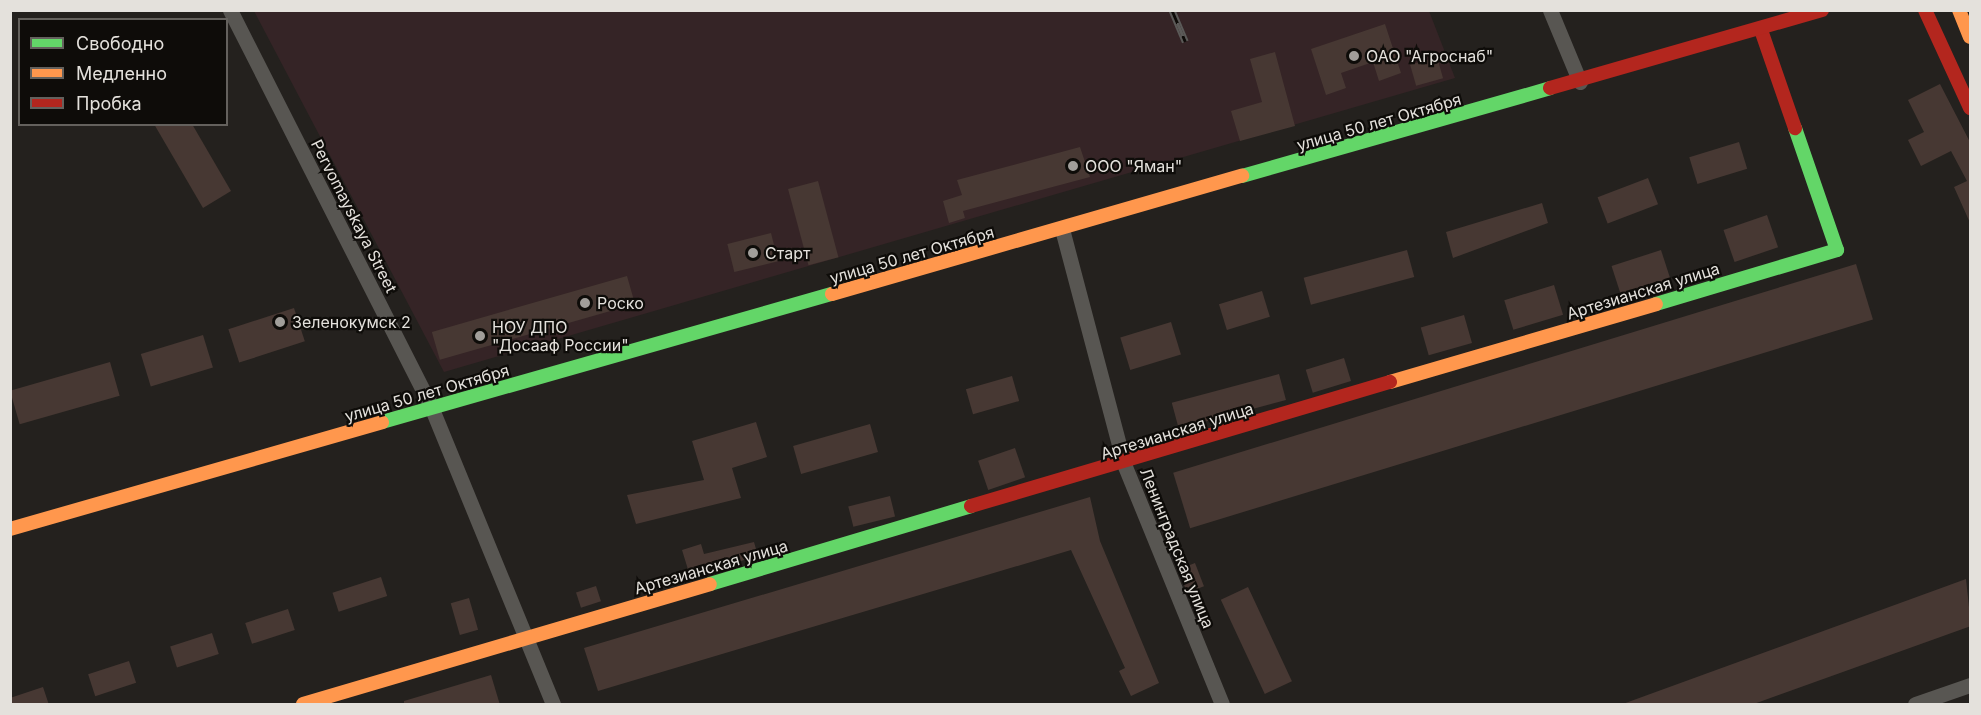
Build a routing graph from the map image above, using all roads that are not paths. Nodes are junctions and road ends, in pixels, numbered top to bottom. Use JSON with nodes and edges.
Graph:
{"nodes":[{"id":1,"x":230,"y":10,"type":"edge"},
{"id":2,"x":1550,"y":10,"type":"edge"},
{"id":3,"x":1822,"y":10,"type":"edge"},
{"id":4,"x":1925,"y":10,"type":"edge"},
{"id":5,"x":1959,"y":10,"type":"edge"},
{"id":6,"x":1761,"y":30,"type":"junction"},
{"id":7,"x":1971,"y":38,"type":"edge"},
{"id":8,"x":1580,"y":82,"type":"junction"},
{"id":9,"x":1971,"y":108,"type":"edge"},
{"id":10,"x":1062,"y":229,"type":"junction"},
{"id":11,"x":432,"y":409,"type":"junction"},
{"id":12,"x":1124,"y":464,"type":"junction"},
{"id":13,"x":10,"y":529,"type":"edge"},
{"id":14,"x":529,"y":637,"type":"junction"},
{"id":15,"x":1971,"y":685,"type":"edge"},
{"id":16,"x":303,"y":705,"type":"edge"},
{"id":17,"x":553,"y":705,"type":"edge"},
{"id":18,"x":1222,"y":705,"type":"edge"},
{"id":19,"x":1915,"y":705,"type":"edge"}],
"edges":[{"from":1,"to":11,"type":"street","name":"Pervomayskaya Street"},
{"from":2,"to":8,"type":"street"},
{"from":3,"to":6,"type":"main road","name":"улица 50 лет Октября"},
{"from":4,"to":9,"type":"main road"},
{"from":5,"to":7,"type":"main road"},
{"from":6,"to":8,"type":"main road","name":"улица 50 лет Октября"},
{"from":6,"to":12,"type":"main road","name":"Артезианская улица"},
{"from":8,"to":10,"type":"main road","name":"улица 50 лет Октября"},
{"from":10,"to":11,"type":"main road","name":"улица 50 лет Октября"},
{"from":10,"to":12,"type":"street","name":"Ленинградская улица"},
{"from":11,"to":13,"type":"main road","name":"улица 50 лет Октября"},
{"from":11,"to":14,"type":"street","name":"Pervomayskaya Street"},
{"from":12,"to":14,"type":"main road","name":"Артезианская улица"},
{"from":12,"to":18,"type":"street","name":"Ленинградская улица"},
{"from":14,"to":16,"type":"main road","name":"Артезианская улица"},
{"from":14,"to":17,"type":"street","name":"Pervomayskaya Street"},
{"from":15,"to":19,"type":"street"}]}
